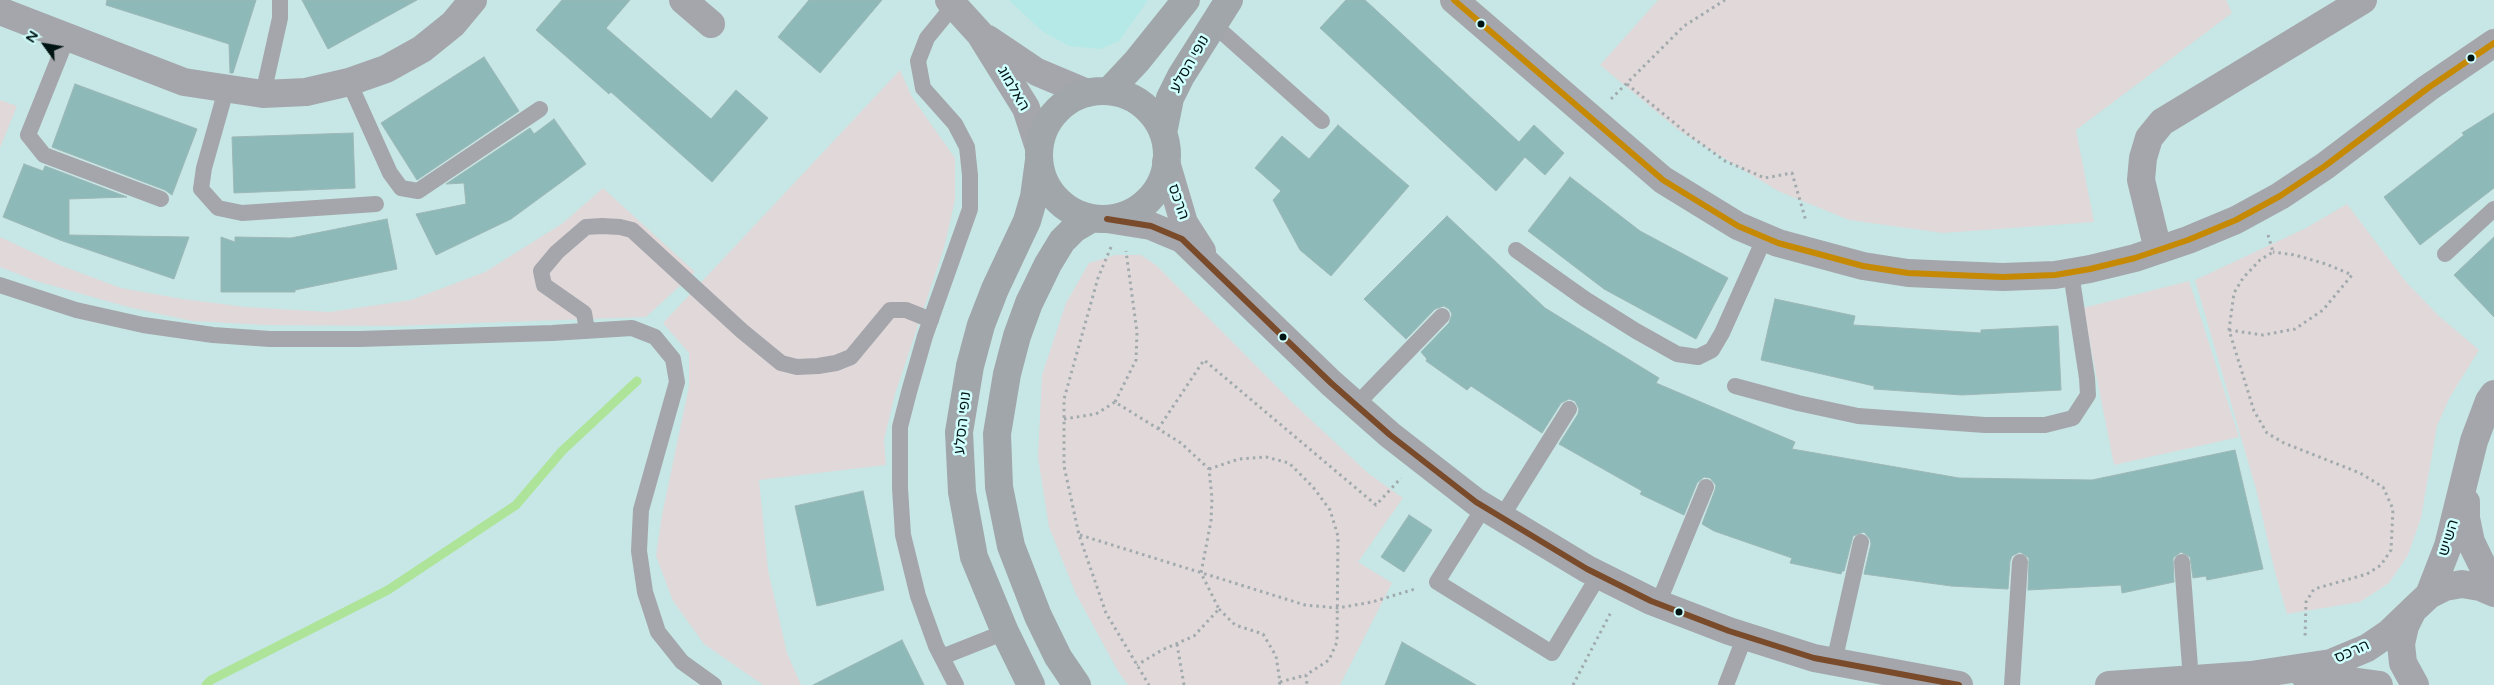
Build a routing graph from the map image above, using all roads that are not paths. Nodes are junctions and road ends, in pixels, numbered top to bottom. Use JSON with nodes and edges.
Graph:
{"nodes":[{"id":1,"x":280,"y":0,"type":"edge"},
{"id":2,"x":473,"y":0,"type":"edge"},
{"id":3,"x":683,"y":0,"type":"edge"},
{"id":4,"x":1186,"y":0,"type":"edge"},
{"id":5,"x":1229,"y":0,"type":"edge"},
{"id":6,"x":1454,"y":0,"type":"edge"},
{"id":7,"x":2363,"y":0,"type":"edge"},
{"id":8,"x":952,"y":3,"type":"edge"},
{"id":9,"x":0,"y":12,"type":"edge"},
{"id":10,"x":711,"y":24,"type":"dead end"},
{"id":11,"x":1213,"y":24,"type":"junction"},
{"id":12,"x":980,"y":34,"type":"junction"},
{"id":13,"x":67,"y":38,"type":"junction"},
{"id":14,"x":2494,"y":43,"type":"edge"},
{"id":15,"x":349,"y":82,"type":"junction"},
{"id":16,"x":226,"y":90,"type":"junction"},
{"id":17,"x":1098,"y":92,"type":"junction"},
{"id":18,"x":263,"y":94,"type":"junction"},
{"id":19,"x":540,"y":109,"type":"dead end"},
{"id":20,"x":1322,"y":122,"type":"dead end"},
{"id":21,"x":1163,"y":133,"type":"junction"},
{"id":22,"x":1039,"y":154,"type":"junction"},
{"id":23,"x":1166,"y":162,"type":"junction"},
{"id":24,"x":161,"y":199,"type":"dead end"},
{"id":25,"x":376,"y":204,"type":"dead end"},
{"id":26,"x":2494,"y":209,"type":"edge"},
{"id":27,"x":1107,"y":220,"type":"junction"},
{"id":28,"x":1765,"y":238,"type":"junction"},
{"id":29,"x":1516,"y":250,"type":"dead end"},
{"id":30,"x":2158,"y":250,"type":"junction"},
{"id":31,"x":2445,"y":254,"type":"dead end"},
{"id":32,"x":1210,"y":265,"type":"junction"},
{"id":33,"x":2071,"y":273,"type":"junction"},
{"id":34,"x":0,"y":285,"type":"edge"},
{"id":35,"x":1442,"y":316,"type":"dead end"},
{"id":36,"x":931,"y":320,"type":"junction"},
{"id":37,"x":587,"y":330,"type":"junction"},
{"id":38,"x":1735,"y":386,"type":"dead end"},
{"id":39,"x":2494,"y":394,"type":"edge"},
{"id":40,"x":1356,"y":405,"type":"junction"},
{"id":41,"x":1568,"y":409,"type":"dead end"},
{"id":42,"x":2487,"y":428,"type":"edge"},
{"id":43,"x":2466,"y":481,"type":"junction"},
{"id":44,"x":1706,"y":487,"type":"dead end"},
{"id":45,"x":1492,"y":512,"type":"junction"},
{"id":46,"x":1861,"y":542,"type":"dead end"},
{"id":47,"x":2020,"y":562,"type":"dead end"},
{"id":48,"x":2182,"y":562,"type":"dead end"},
{"id":49,"x":1599,"y":575,"type":"junction"},
{"id":50,"x":2494,"y":591,"type":"edge"},
{"id":51,"x":2421,"y":602,"type":"junction"},
{"id":52,"x":1658,"y":604,"type":"junction"},
{"id":53,"x":1004,"y":632,"type":"junction"},
{"id":54,"x":1745,"y":636,"type":"junction"},
{"id":55,"x":942,"y":657,"type":"junction"},
{"id":56,"x":1834,"y":662,"type":"junction"},
{"id":57,"x":2293,"y":670,"type":"junction"},
{"id":58,"x":2191,"y":680,"type":"junction"},
{"id":59,"x":2251,"y":680,"type":"edge"},
{"id":60,"x":714,"y":685,"type":"edge"},
{"id":61,"x":956,"y":685,"type":"edge"},
{"id":62,"x":1031,"y":685,"type":"edge"},
{"id":63,"x":1077,"y":685,"type":"edge"},
{"id":64,"x":1726,"y":685,"type":"edge"},
{"id":65,"x":1960,"y":685,"type":"edge"},
{"id":66,"x":2012,"y":685,"type":"edge"},
{"id":67,"x":2110,"y":685,"type":"edge"},
{"id":68,"x":2379,"y":685,"type":"edge"},
{"id":69,"x":2416,"y":685,"type":"edge"}],
"edges":[{"from":1,"to":18,"type":"lane"},
{"from":2,"to":15,"type":"street"},
{"from":3,"to":10,"type":"street"},
{"from":4,"to":17,"type":"street"},
{"from":5,"to":11,"type":"street","name":"נופי הסלע"},
{"from":6,"to":28,"type":"street"},
{"from":7,"to":30,"type":"street"},
{"from":8,"to":12,"type":"street","name":"האלמוג"},
{"from":8,"to":36,"type":"lane"},
{"from":9,"to":13,"type":"street"},
{"from":11,"to":20,"type":"lane"},
{"from":11,"to":21,"type":"street","name":"נופי הסלע"},
{"from":12,"to":17,"type":"street","name":"האלמוג"},
{"from":12,"to":22,"type":"street","name":"האלמוג"},
{"from":13,"to":16,"type":"street"},
{"from":13,"to":24,"type":"lane"},
{"from":14,"to":30,"type":"street"},
{"from":15,"to":18,"type":"street"},
{"from":15,"to":19,"type":"lane"},
{"from":16,"to":18,"type":"street"},
{"from":16,"to":25,"type":"lane"},
{"from":17,"to":21,"type":"street"},
{"from":17,"to":22,"type":"street"},
{"from":21,"to":23,"type":"street"},
{"from":22,"to":27,"type":"street"},
{"from":22,"to":53,"type":"street","name":"נופי הסלע"},
{"from":23,"to":27,"type":"street"},
{"from":23,"to":32,"type":"street","name":"הרכס"},
{"from":26,"to":31,"type":"lane"},
{"from":27,"to":32,"type":"street","name":"הרכס"},
{"from":27,"to":63,"type":"street"},
{"from":28,"to":29,"type":"lane"},
{"from":28,"to":33,"type":"street"},
{"from":30,"to":33,"type":"street"},
{"from":32,"to":40,"type":"street","name":"הרכס"},
{"from":33,"to":38,"type":"lane"},
{"from":34,"to":37,"type":"lane"},
{"from":35,"to":40,"type":"lane"},
{"from":36,"to":37,"type":"lane"},
{"from":36,"to":55,"type":"lane"},
{"from":37,"to":60,"type":"lane"},
{"from":39,"to":42,"type":"street","name":"השיש"},
{"from":40,"to":45,"type":"street","name":"הרכס"},
{"from":41,"to":45,"type":"lane"},
{"from":42,"to":43,"type":"street","name":"השיש"},
{"from":43,"to":50,"type":"street","name":"השיש"},
{"from":43,"to":51,"type":"street","name":"השיש"},
{"from":44,"to":52,"type":"lane"},
{"from":45,"to":49,"type":"street","name":"הרכס"},
{"from":45,"to":49,"type":"lane"},
{"from":46,"to":56,"type":"lane"},
{"from":47,"to":66,"type":"lane"},
{"from":48,"to":58,"type":"lane"},
{"from":49,"to":52,"type":"street","name":"הרכס"},
{"from":50,"to":51,"type":"street"},
{"from":51,"to":57,"type":"street","name":"הרכס"},
{"from":51,"to":69,"type":"street","name":"השיש"},
{"from":52,"to":54,"type":"street","name":"הרכס"},
{"from":53,"to":55,"type":"lane"},
{"from":53,"to":62,"type":"street","name":"נופי הסלע"},
{"from":54,"to":56,"type":"street","name":"הרכס"},
{"from":54,"to":64,"type":"lane"},
{"from":55,"to":61,"type":"lane"},
{"from":56,"to":65,"type":"street","name":"הרכס"},
{"from":57,"to":59,"type":"street","name":"הרכס"},
{"from":57,"to":68,"type":"street","name":"הרכס"},
{"from":58,"to":59,"type":"street","name":"הרכס"},
{"from":58,"to":67,"type":"street","name":"הרכס"}]}
